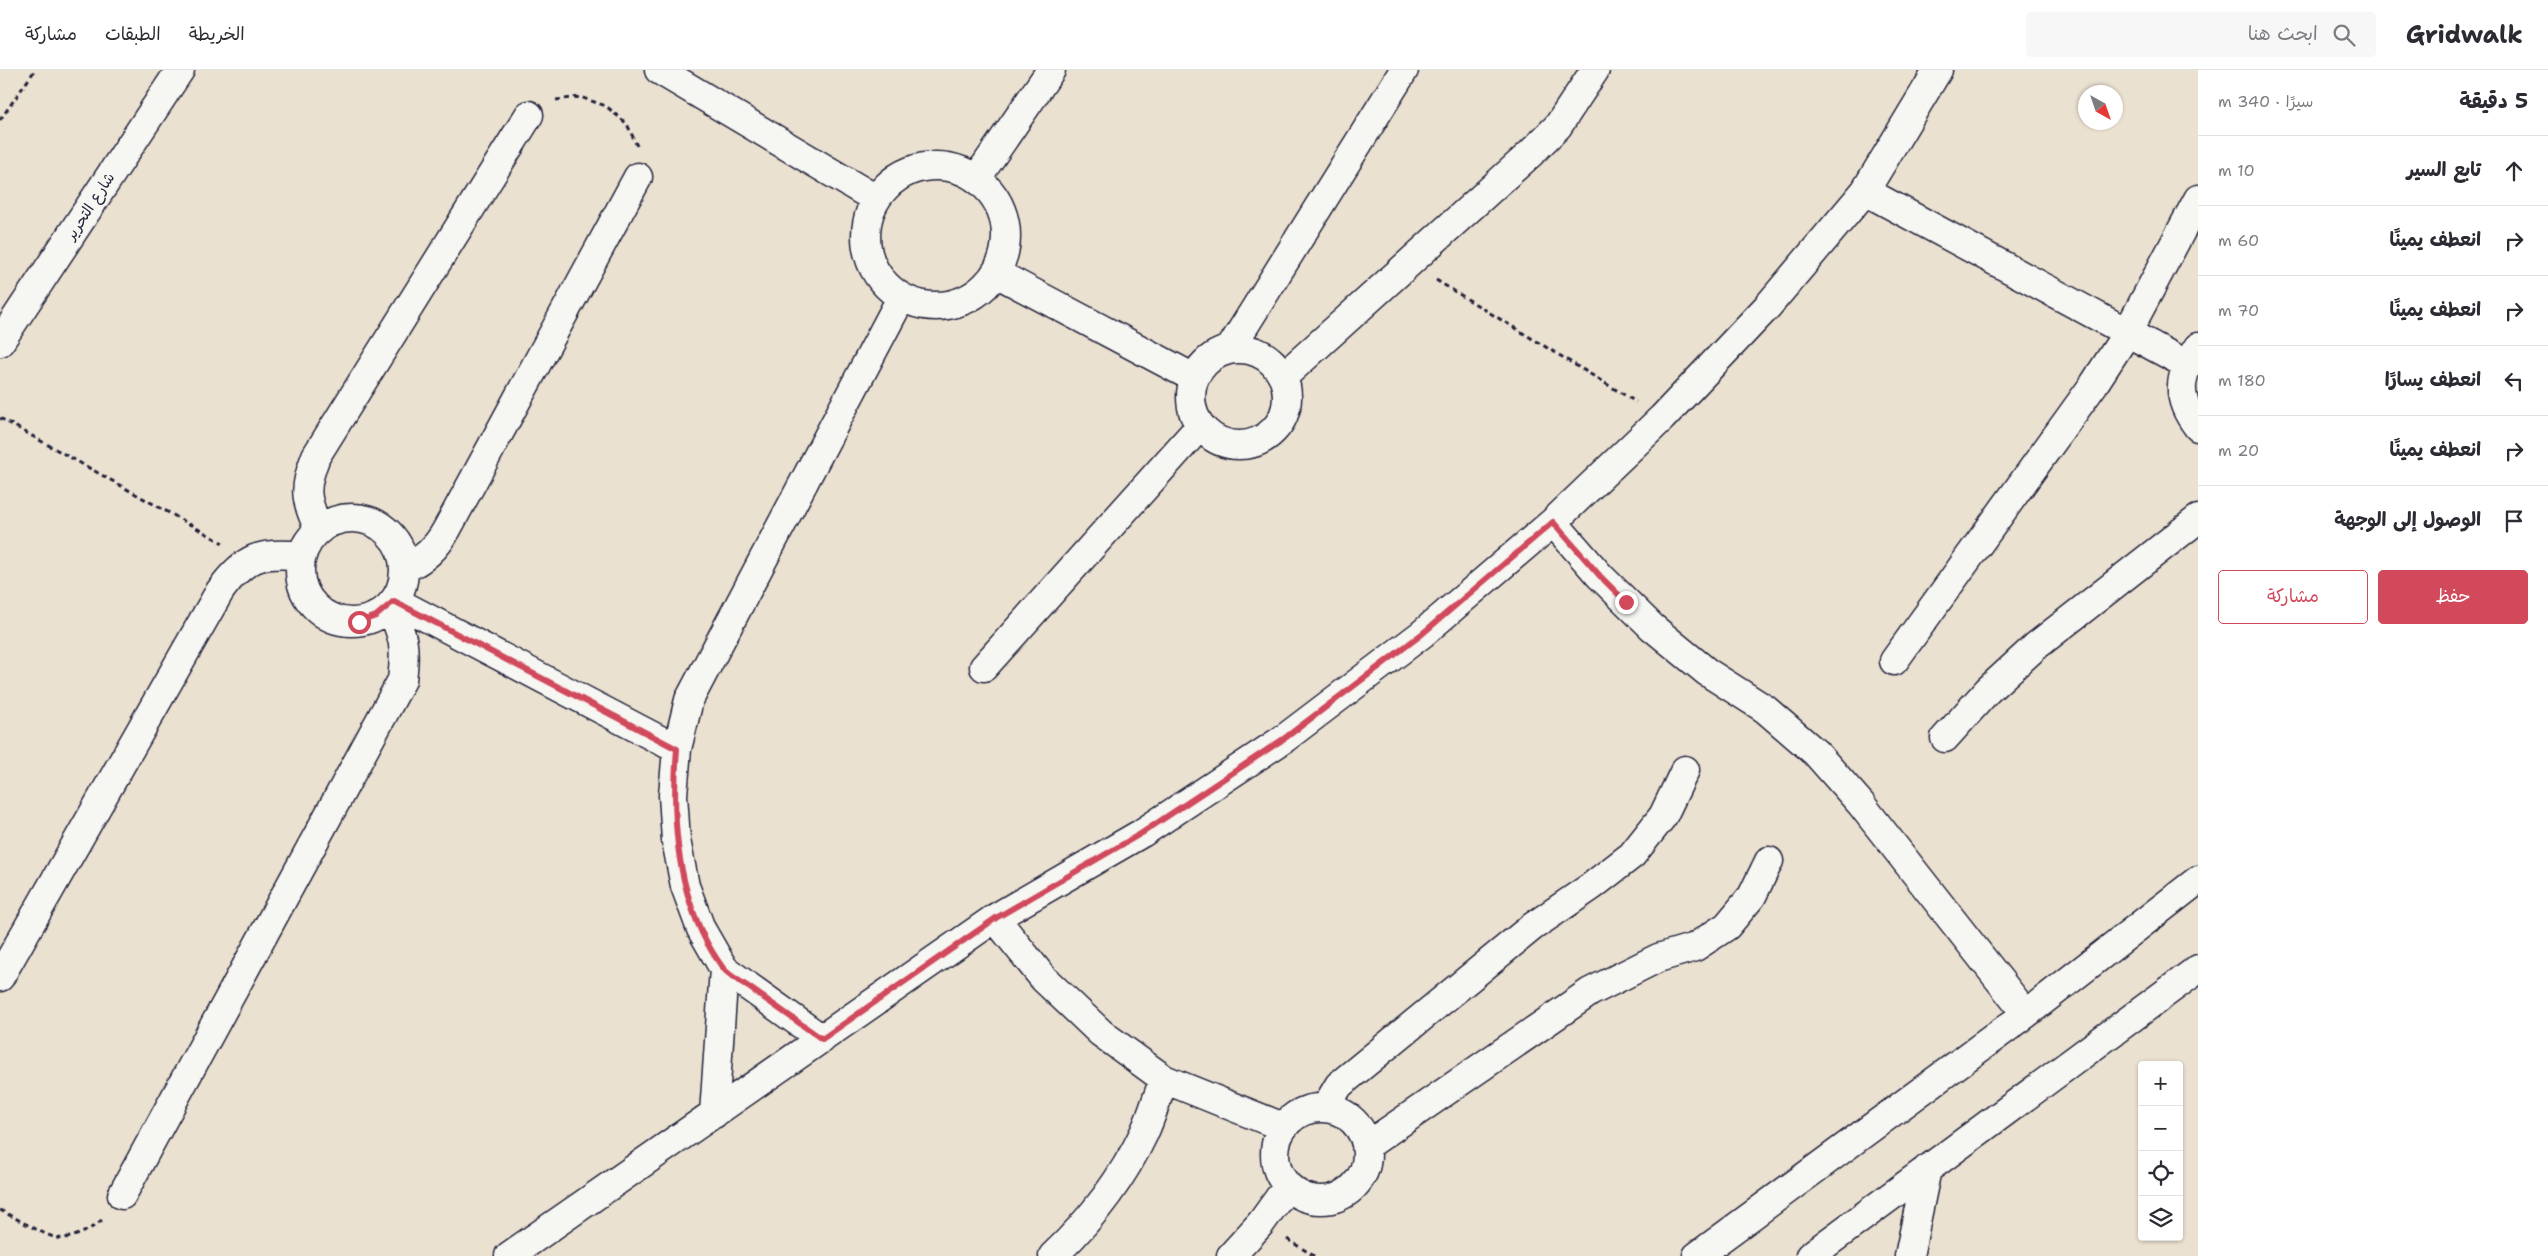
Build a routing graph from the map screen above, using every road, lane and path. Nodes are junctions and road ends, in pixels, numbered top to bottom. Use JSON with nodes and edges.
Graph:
{"nodes":[{"id":1,"x":34,"y":70,"type":"edge"},
{"id":2,"x":180,"y":70,"type":"edge"},
{"id":3,"x":659,"y":70,"type":"edge"},
{"id":4,"x":1051,"y":70,"type":"edge"},
{"id":5,"x":1404,"y":70,"type":"edge"},
{"id":6,"x":1595,"y":70,"type":"edge"},
{"id":7,"x":1938,"y":70,"type":"edge"},
{"id":8,"x":528,"y":115,"type":"joint"},
{"id":9,"x":0,"y":120,"type":"edge"},
{"id":10,"x":638,"y":177,"type":"joint"},
{"id":11,"x":977,"y":178,"type":"junction"},
{"id":12,"x":1865,"y":191,"type":"junction"},
{"id":13,"x":876,"y":199,"type":"junction"},
{"id":14,"x":2198,"y":199,"type":"edge"},
{"id":15,"x":1409,"y":263,"type":"junction"},
{"id":16,"x":996,"y":273,"type":"junction"},
{"id":17,"x":901,"y":298,"type":"junction"},
{"id":18,"x":2127,"y":333,"type":"junction"},
{"id":19,"x":0,"y":342,"type":"edge"},
{"id":20,"x":1230,"y":349,"type":"junction"},
{"id":21,"x":2192,"y":355,"type":"edge"},
{"id":22,"x":1284,"y":376,"type":"junction"},
{"id":23,"x":1194,"y":378,"type":"junction"},
{"id":24,"x":0,"y":418,"type":"edge"},
{"id":25,"x":1662,"y":418,"type":"junction"},
{"id":26,"x":1200,"y":426,"type":"junction"},
{"id":27,"x":2198,"y":427,"type":"edge"},
{"id":28,"x":2198,"y":519,"type":"edge"},
{"id":29,"x":1553,"y":522,"type":"junction"},
{"id":30,"x":319,"y":530,"type":"junction"},
{"id":31,"x":302,"y":556,"type":"junction"},
{"id":32,"x":252,"y":560,"type":"junction"},
{"id":33,"x":404,"y":569,"type":"junction"},
{"id":34,"x":392,"y":604,"type":"junction"},
{"id":35,"x":1894,"y":661,"type":"dead end"},
{"id":36,"x":984,"y":667,"type":"dead end"},
{"id":37,"x":1945,"y":738,"type":"dead end"},
{"id":38,"x":677,"y":749,"type":"junction"},
{"id":39,"x":1685,"y":770,"type":"dead end"},
{"id":40,"x":1769,"y":861,"type":"dead end"},
{"id":41,"x":2198,"y":880,"type":"edge"},
{"id":42,"x":996,"y":918,"type":"junction"},
{"id":43,"x":724,"y":969,"type":"junction"},
{"id":44,"x":2198,"y":969,"type":"edge"},
{"id":45,"x":0,"y":977,"type":"edge"},
{"id":46,"x":2026,"y":1014,"type":"junction"},
{"id":47,"x":822,"y":1039,"type":"junction"},
{"id":48,"x":1164,"y":1080,"type":"junction"},
{"id":49,"x":1326,"y":1107,"type":"junction"},
{"id":50,"x":714,"y":1114,"type":"junction"},
{"id":51,"x":1283,"y":1127,"type":"junction"},
{"id":52,"x":1368,"y":1145,"type":"junction"},
{"id":53,"x":1927,"y":1169,"type":"junction"},
{"id":54,"x":1288,"y":1187,"type":"junction"},
{"id":55,"x":122,"y":1195,"type":"joint"},
{"id":56,"x":0,"y":1210,"type":"edge"},
{"id":57,"x":509,"y":1256,"type":"edge"},
{"id":58,"x":1053,"y":1256,"type":"edge"},
{"id":59,"x":1231,"y":1256,"type":"edge"},
{"id":60,"x":1697,"y":1256,"type":"edge"},
{"id":61,"x":1810,"y":1256,"type":"edge"},
{"id":62,"x":1909,"y":1256,"type":"edge"}],
"edges":[{"from":1,"to":9,"type":"path"},
{"from":2,"to":19,"type":"street","name":"شارع التحرير"},
{"from":3,"to":13,"type":"street"},
{"from":4,"to":11,"type":"street"},
{"from":5,"to":20,"type":"street"},
{"from":6,"to":15,"type":"street"},
{"from":7,"to":12,"type":"street"},
{"from":8,"to":10,"type":"path"},
{"from":8,"to":30,"type":"street"},
{"from":10,"to":33,"type":"street"},
{"from":11,"to":13,"type":"street"},
{"from":11,"to":16,"type":"street"},
{"from":12,"to":18,"type":"street"},
{"from":12,"to":25,"type":"street"},
{"from":13,"to":17,"type":"street"},
{"from":14,"to":18,"type":"street"},
{"from":15,"to":22,"type":"street"},
{"from":15,"to":25,"type":"path"},
{"from":16,"to":17,"type":"street"},
{"from":16,"to":23,"type":"street"},
{"from":17,"to":38,"type":"street"},
{"from":18,"to":21,"type":"street"},
{"from":18,"to":35,"type":"street"},
{"from":20,"to":22,"type":"street"},
{"from":20,"to":23,"type":"street"},
{"from":21,"to":27,"type":"street"},
{"from":22,"to":26,"type":"street"},
{"from":23,"to":26,"type":"street"},
{"from":24,"to":32,"type":"path"},
{"from":25,"to":29,"type":"street"},
{"from":26,"to":36,"type":"street"},
{"from":28,"to":37,"type":"street"},
{"from":29,"to":42,"type":"street"},
{"from":29,"to":46,"type":"street"},
{"from":30,"to":31,"type":"street"},
{"from":30,"to":33,"type":"street"},
{"from":31,"to":32,"type":"street"},
{"from":31,"to":34,"type":"street"},
{"from":32,"to":45,"type":"street"},
{"from":33,"to":34,"type":"street"},
{"from":34,"to":38,"type":"street"},
{"from":34,"to":55,"type":"street"},
{"from":38,"to":43,"type":"street"},
{"from":39,"to":49,"type":"street"},
{"from":40,"to":52,"type":"street"},
{"from":41,"to":46,"type":"street"},
{"from":42,"to":47,"type":"street"},
{"from":42,"to":48,"type":"street"},
{"from":43,"to":47,"type":"street"},
{"from":43,"to":50,"type":"street"},
{"from":44,"to":53,"type":"street"},
{"from":46,"to":60,"type":"street"},
{"from":47,"to":50,"type":"street"},
{"from":48,"to":51,"type":"street"},
{"from":48,"to":58,"type":"street"},
{"from":49,"to":51,"type":"street"},
{"from":49,"to":52,"type":"street"},
{"from":50,"to":57,"type":"street"},
{"from":51,"to":54,"type":"street"},
{"from":52,"to":54,"type":"street"},
{"from":53,"to":61,"type":"street"},
{"from":53,"to":62,"type":"street"},
{"from":54,"to":59,"type":"street"},
{"from":55,"to":56,"type":"path"}]}
